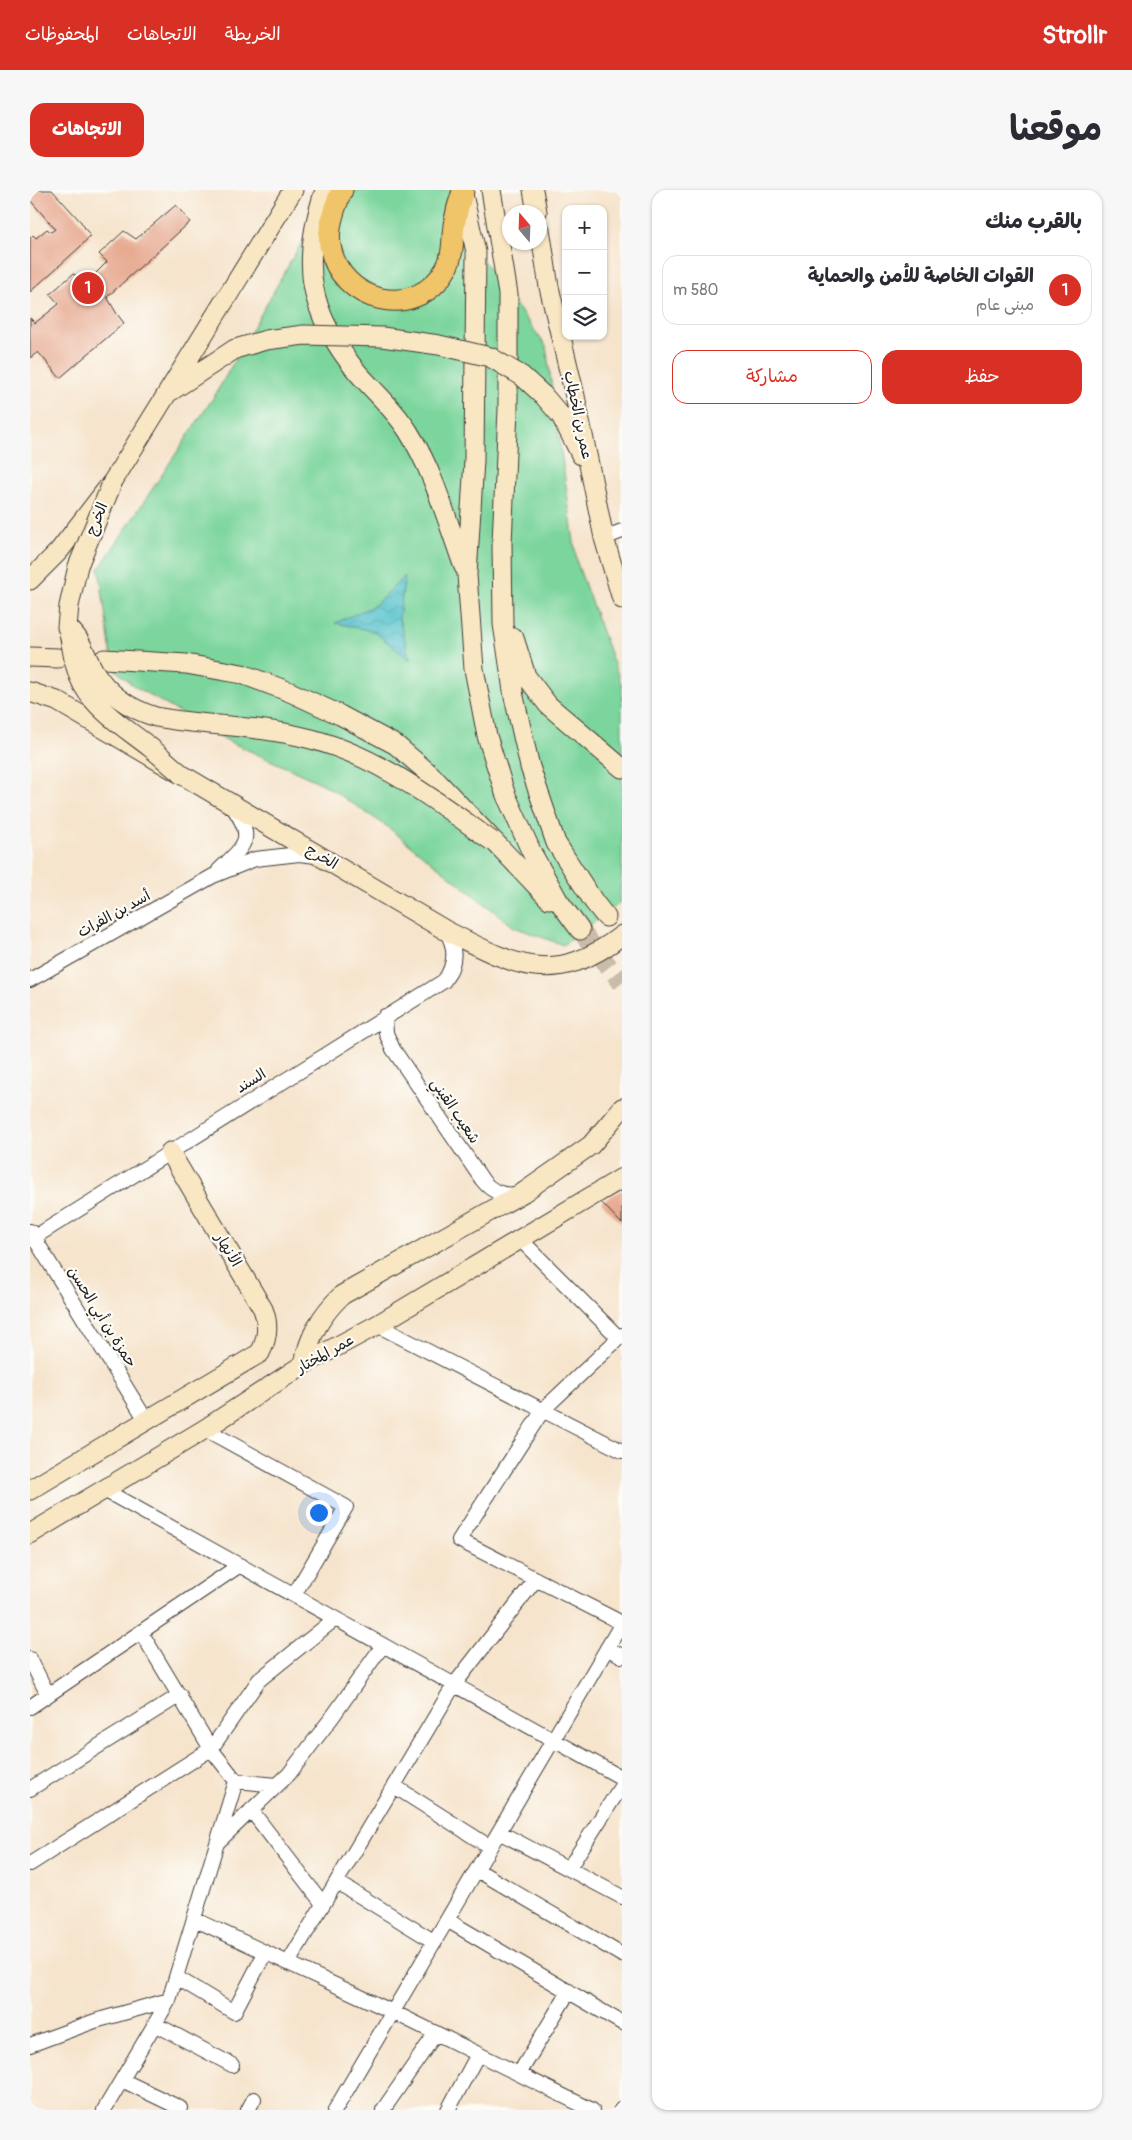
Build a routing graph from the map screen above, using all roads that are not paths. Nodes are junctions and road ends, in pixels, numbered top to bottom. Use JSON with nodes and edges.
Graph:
{"nodes":[{"id":1,"x":293,"y":190,"type":"edge"},
{"id":2,"x":325,"y":190,"type":"edge"},
{"id":3,"x":342,"y":190,"type":"edge"},
{"id":4,"x":491,"y":190,"type":"edge"},
{"id":5,"x":533,"y":190,"type":"edge"},
{"id":6,"x":463,"y":191,"type":"edge"},
{"id":7,"x":536,"y":205,"type":"edge"},
{"id":8,"x":543,"y":250,"type":"edge"},
{"id":9,"x":167,"y":393,"type":"junction"},
{"id":10,"x":591,"y":474,"type":"junction"},
{"id":11,"x":113,"y":481,"type":"junction"},
{"id":12,"x":622,"y":531,"type":"edge"},
{"id":13,"x":604,"y":538,"type":"junction"},
{"id":14,"x":618,"y":568,"type":"edge"},
{"id":15,"x":467,"y":575,"type":"junction"},
{"id":16,"x":30,"y":580,"type":"edge"},
{"id":17,"x":622,"y":599,"type":"edge"},
{"id":18,"x":502,"y":601,"type":"junction"},
{"id":19,"x":67,"y":627,"type":"junction"},
{"id":20,"x":30,"y":657,"type":"edge"},
{"id":21,"x":58,"y":658,"type":"dead end"},
{"id":22,"x":104,"y":658,"type":"dead end"},
{"id":23,"x":30,"y":692,"type":"edge"},
{"id":24,"x":622,"y":768,"type":"edge"},
{"id":25,"x":180,"y":773,"type":"junction"},
{"id":26,"x":229,"y":802,"type":"junction"},
{"id":27,"x":492,"y":841,"type":"junction"},
{"id":28,"x":323,"y":857,"type":"junction"},
{"id":29,"x":213,"y":876,"type":"junction"},
{"id":30,"x":606,"y":917,"type":"dead end"},
{"id":31,"x":446,"y":930,"type":"junction"},
{"id":32,"x":622,"y":935,"type":"edge"},
{"id":33,"x":30,"y":980,"type":"edge"},
{"id":34,"x":385,"y":1016,"type":"junction"},
{"id":35,"x":622,"y":1108,"type":"edge"},
{"id":36,"x":622,"y":1121,"type":"edge"},
{"id":37,"x":591,"y":1145,"type":"junction"},
{"id":38,"x":170,"y":1152,"type":"junction"},
{"id":39,"x":622,"y":1178,"type":"edge"},
{"id":40,"x":524,"y":1192,"type":"junction"},
{"id":41,"x":31,"y":1236,"type":"edge"},
{"id":42,"x":520,"y":1239,"type":"junction"},
{"id":43,"x":377,"y":1325,"type":"junction"},
{"id":44,"x":620,"y":1337,"type":"edge"},
{"id":45,"x":304,"y":1364,"type":"junction"},
{"id":46,"x":543,"y":1410,"type":"junction"},
{"id":47,"x":146,"y":1420,"type":"junction"},
{"id":48,"x":205,"y":1429,"type":"junction"},
{"id":49,"x":622,"y":1451,"type":"edge"},
{"id":50,"x":30,"y":1490,"type":"edge"},
{"id":51,"x":104,"y":1490,"type":"junction"},
{"id":52,"x":30,"y":1534,"type":"edge"},
{"id":53,"x":240,"y":1565,"type":"junction"},
{"id":54,"x":536,"y":1579,"type":"junction"},
{"id":55,"x":294,"y":1595,"type":"junction"},
{"id":56,"x":335,"y":1618,"type":"junction"},
{"id":57,"x":622,"y":1623,"type":"edge"},
{"id":58,"x":141,"y":1632,"type":"junction"},
{"id":59,"x":383,"y":1645,"type":"junction"},
{"id":60,"x":607,"y":1648,"type":"junction"},
{"id":61,"x":622,"y":1656,"type":"edge"},
{"id":62,"x":30,"y":1659,"type":"edge"},
{"id":63,"x":454,"y":1685,"type":"junction"},
{"id":64,"x":48,"y":1695,"type":"junction"},
{"id":65,"x":180,"y":1695,"type":"junction"},
{"id":66,"x":30,"y":1708,"type":"edge"},
{"id":67,"x":553,"y":1740,"type":"junction"},
{"id":68,"x":210,"y":1749,"type":"junction"},
{"id":69,"x":622,"y":1778,"type":"edge"},
{"id":70,"x":236,"y":1781,"type":"junction"},
{"id":71,"x":622,"y":1784,"type":"edge"},
{"id":72,"x":277,"y":1786,"type":"junction"},
{"id":73,"x":394,"y":1786,"type":"junction"},
{"id":74,"x":30,"y":1789,"type":"edge"},
{"id":75,"x":251,"y":1810,"type":"junction"},
{"id":76,"x":499,"y":1832,"type":"junction"},
{"id":77,"x":217,"y":1843,"type":"junction"},
{"id":78,"x":490,"y":1847,"type":"junction"},
{"id":79,"x":30,"y":1864,"type":"edge"},
{"id":80,"x":569,"y":1868,"type":"junction"},
{"id":81,"x":476,"y":1870,"type":"junction"},
{"id":82,"x":337,"y":1882,"type":"junction"},
{"id":83,"x":622,"y":1897,"type":"edge"},
{"id":84,"x":323,"y":1904,"type":"junction"},
{"id":85,"x":194,"y":1920,"type":"junction"},
{"id":86,"x":447,"y":1920,"type":"junction"},
{"id":87,"x":435,"y":1942,"type":"junction"},
{"id":88,"x":266,"y":1953,"type":"junction"},
{"id":89,"x":622,"y":1955,"type":"edge"},
{"id":90,"x":288,"y":1963,"type":"junction"},
{"id":91,"x":176,"y":1977,"type":"junction"},
{"id":92,"x":569,"y":1991,"type":"junction"},
{"id":93,"x":169,"y":2000,"type":"junction"},
{"id":94,"x":393,"y":2012,"type":"junction"},
{"id":95,"x":622,"y":2023,"type":"edge"},
{"id":96,"x":155,"y":2024,"type":"junction"},
{"id":97,"x":436,"y":2033,"type":"junction"},
{"id":98,"x":30,"y":2045,"type":"edge"},
{"id":99,"x":478,"y":2054,"type":"junction"},
{"id":100,"x":232,"y":2065,"type":"dead end"},
{"id":101,"x":519,"y":2074,"type":"junction"},
{"id":102,"x":122,"y":2080,"type":"junction"},
{"id":103,"x":104,"y":2110,"type":"edge"},
{"id":104,"x":179,"y":2110,"type":"edge"},
{"id":105,"x":335,"y":2110,"type":"edge"},
{"id":106,"x":383,"y":2110,"type":"edge"},
{"id":107,"x":448,"y":2110,"type":"edge"},
{"id":108,"x":592,"y":2110,"type":"edge"}],
"edges":[{"from":1,"to":9,"type":"main road"},
{"from":2,"to":15,"type":"main road"},
{"from":3,"to":6,"type":"main road"},
{"from":4,"to":18,"type":"main road"},
{"from":5,"to":7,"type":"main road"},
{"from":6,"to":15,"type":"main road"},
{"from":8,"to":10,"type":"main road","name":"عمر بن الخطاب"},
{"from":9,"to":10,"type":"main road","bridge":true},
{"from":9,"to":11,"type":"main road"},
{"from":10,"to":13,"type":"main road","name":"عمر بن الخطاب"},
{"from":11,"to":16,"type":"main road"},
{"from":11,"to":19,"type":"main road","name":"الخرج","bridge":true},
{"from":12,"to":13,"type":"street"},
{"from":13,"to":14,"type":"main road","name":"عمر بن الخطاب"},
{"from":14,"to":17,"type":"main road","name":"عمر بن الخطاب"},
{"from":15,"to":27,"type":"main road"},
{"from":18,"to":24,"type":"main road"},
{"from":18,"to":30,"type":"main road"},
{"from":19,"to":25,"type":"main road","name":"الخرج","bridge":true},
{"from":19,"to":27,"type":"main road","bridge":true},
{"from":20,"to":21,"type":"main road"},
{"from":22,"to":27,"type":"main road"},
{"from":23,"to":25,"type":"main road","name":"الخرج"},
{"from":25,"to":26,"type":"main road","name":"الخرج"},
{"from":26,"to":28,"type":"main road","name":"الخرج"},
{"from":26,"to":29,"type":"street","name":"أسد بن الفرات"},
{"from":28,"to":29,"type":"street","name":"أسد بن الفرات"},
{"from":28,"to":31,"type":"main road","name":"الخرج"},
{"from":29,"to":33,"type":"street","name":"أسد بن الفرات"},
{"from":31,"to":32,"type":"main road","name":"الخرج"},
{"from":31,"to":34,"type":"street","name":"السند"},
{"from":34,"to":38,"type":"street","name":"السند"},
{"from":34,"to":40,"type":"street","name":"شعيب القيني"},
{"from":35,"to":37,"type":"main road"},
{"from":36,"to":37,"type":"main road"},
{"from":37,"to":40,"type":"main road"},
{"from":38,"to":41,"type":"street","name":"السند"},
{"from":38,"to":47,"type":"main road","name":"الأنهار"},
{"from":39,"to":42,"type":"main road","name":"عمر المختار"},
{"from":40,"to":45,"type":"main road"},
{"from":41,"to":47,"type":"street","name":"حمزة بن أبي الحسن"},
{"from":42,"to":43,"type":"main road","name":"عمر المختار"},
{"from":42,"to":44,"type":"street"},
{"from":43,"to":45,"type":"main road","name":"عمر المختار"},
{"from":43,"to":46,"type":"street"},
{"from":44,"to":46,"type":"street"},
{"from":45,"to":48,"type":"main road","name":"عمر المختار"},
{"from":46,"to":49,"type":"street"},
{"from":46,"to":54,"type":"street"},
{"from":47,"to":50,"type":"main road"},
{"from":48,"to":51,"type":"main road","name":"عمر المختار"},
{"from":48,"to":55,"type":"street"},
{"from":51,"to":52,"type":"main road","name":"عمر المختار"},
{"from":51,"to":53,"type":"street"},
{"from":53,"to":55,"type":"street"},
{"from":53,"to":58,"type":"street"},
{"from":54,"to":57,"type":"street"},
{"from":54,"to":63,"type":"street"},
{"from":55,"to":56,"type":"street"},
{"from":56,"to":59,"type":"street"},
{"from":56,"to":68,"type":"street"},
{"from":57,"to":60,"type":"street"},
{"from":58,"to":64,"type":"street"},
{"from":58,"to":65,"type":"street"},
{"from":59,"to":63,"type":"street"},
{"from":59,"to":72,"type":"street"},
{"from":60,"to":61,"type":"street"},
{"from":60,"to":67,"type":"street"},
{"from":62,"to":64,"type":"street"},
{"from":63,"to":67,"type":"street"},
{"from":63,"to":73,"type":"street"},
{"from":64,"to":66,"type":"street"},
{"from":65,"to":68,"type":"street"},
{"from":65,"to":74,"type":"street"},
{"from":67,"to":69,"type":"street"},
{"from":67,"to":76,"type":"street"},
{"from":68,"to":70,"type":"street"},
{"from":68,"to":79,"type":"street"},
{"from":70,"to":72,"type":"street"},
{"from":70,"to":77,"type":"street"},
{"from":71,"to":80,"type":"street"},
{"from":72,"to":75,"type":"street"},
{"from":73,"to":78,"type":"street"},
{"from":73,"to":82,"type":"street"},
{"from":75,"to":77,"type":"street"},
{"from":75,"to":84,"type":"street"},
{"from":76,"to":78,"type":"street"},
{"from":76,"to":80,"type":"street"},
{"from":77,"to":85,"type":"street"},
{"from":78,"to":81,"type":"street"},
{"from":80,"to":83,"type":"street"},
{"from":81,"to":86,"type":"street"},
{"from":81,"to":89,"type":"street"},
{"from":82,"to":84,"type":"street"},
{"from":82,"to":87,"type":"street"},
{"from":84,"to":90,"type":"street"},
{"from":85,"to":88,"type":"street"},
{"from":85,"to":91,"type":"street"},
{"from":86,"to":87,"type":"street"},
{"from":86,"to":92,"type":"street"},
{"from":87,"to":94,"type":"street"},
{"from":88,"to":90,"type":"street"},
{"from":88,"to":91,"type":"street"},
{"from":90,"to":94,"type":"street"},
{"from":91,"to":93,"type":"street"},
{"from":92,"to":95,"type":"street"},
{"from":92,"to":101,"type":"street"},
{"from":93,"to":96,"type":"street"},
{"from":93,"to":98,"type":"street"},
{"from":94,"to":97,"type":"street"},
{"from":94,"to":105,"type":"street"},
{"from":96,"to":100,"type":"street"},
{"from":96,"to":102,"type":"street"},
{"from":97,"to":99,"type":"street"},
{"from":97,"to":106,"type":"street"},
{"from":99,"to":101,"type":"street"},
{"from":99,"to":107,"type":"street"},
{"from":101,"to":108,"type":"street"},
{"from":102,"to":103,"type":"street"},
{"from":102,"to":104,"type":"street"}]}
